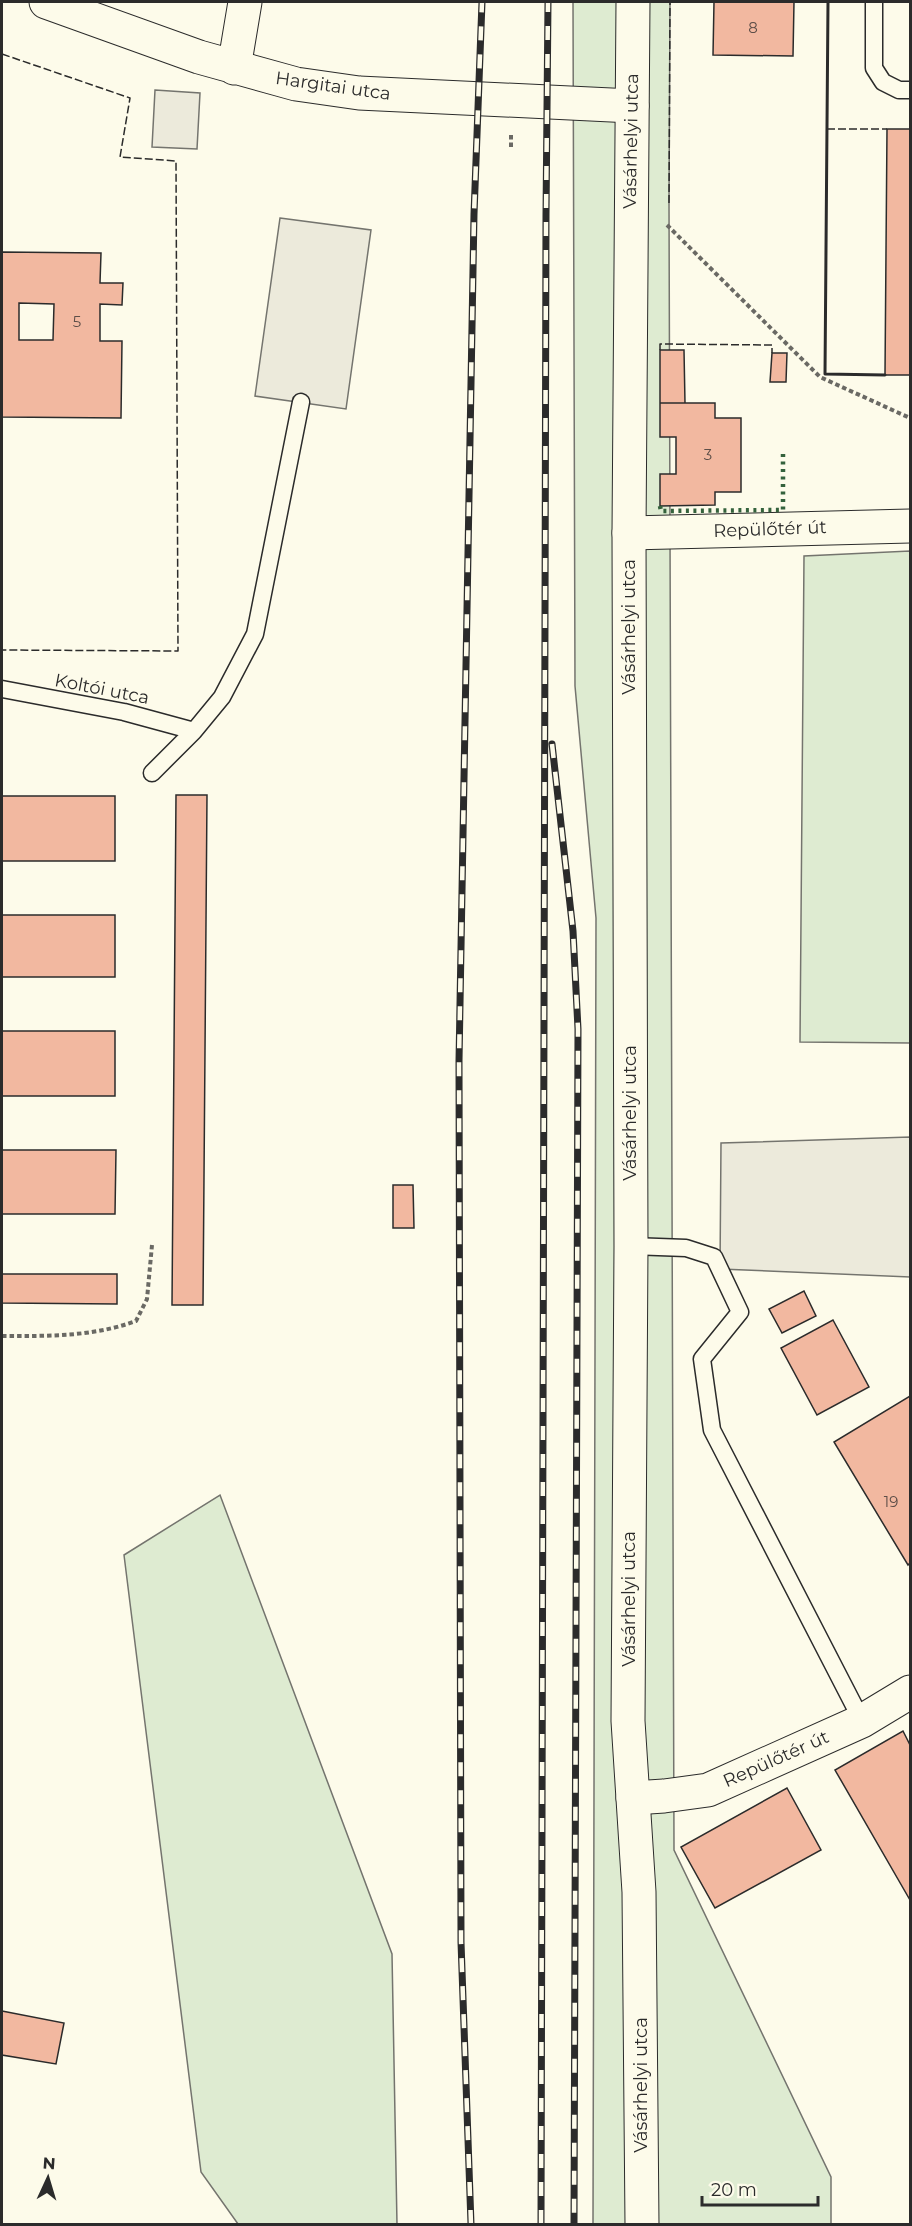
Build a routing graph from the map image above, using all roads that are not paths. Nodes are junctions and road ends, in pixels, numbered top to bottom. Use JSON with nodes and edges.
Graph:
{"nodes":[{"id":1,"x":46,"y":2,"type":"edge"},
{"id":2,"x":245,"y":2,"type":"edge"},
{"id":3,"x":633,"y":2,"type":"edge"},
{"id":4,"x":874,"y":2,"type":"edge"},
{"id":5,"x":234,"y":68,"type":"junction"},
{"id":6,"x":910,"y":90,"type":"edge"},
{"id":7,"x":632,"y":106,"type":"junction"},
{"id":8,"x":301,"y":402,"type":"dead end"},
{"id":9,"x":910,"y":526,"type":"edge"},
{"id":10,"x":629,"y":533,"type":"junction"},
{"id":11,"x":2,"y":689,"type":"edge"},
{"id":12,"x":194,"y":731,"type":"junction"},
{"id":13,"x":152,"y":773,"type":"dead end"},
{"id":14,"x":631,"y":1246,"type":"junction"},
{"id":15,"x":910,"y":1692,"type":"edge"},
{"id":16,"x":862,"y":1721,"type":"junction"},
{"id":17,"x":633,"y":1797,"type":"junction"},
{"id":18,"x":642,"y":2224,"type":"edge"}],
"edges":[{"from":1,"to":5,"type":"street","name":"Hargitai utca"},
{"from":2,"to":5,"type":"street"},
{"from":3,"to":7,"type":"street","name":"Vásárhelyi utca"},
{"from":4,"to":6,"type":"lane"},
{"from":5,"to":7,"type":"street","name":"Hargitai utca"},
{"from":7,"to":10,"type":"street","name":"Vásárhelyi utca"},
{"from":8,"to":12,"type":"lane"},
{"from":9,"to":10,"type":"street","name":"Repülőtér út"},
{"from":10,"to":14,"type":"street","name":"Vásárhelyi utca"},
{"from":11,"to":12,"type":"lane","name":"Koltói utca"},
{"from":12,"to":13,"type":"lane"},
{"from":14,"to":16,"type":"lane"},
{"from":14,"to":17,"type":"street","name":"Vásárhelyi utca"},
{"from":15,"to":16,"type":"street","name":"Repülőtér út"},
{"from":16,"to":17,"type":"street","name":"Repülőtér út"},
{"from":17,"to":18,"type":"street","name":"Vásárhelyi utca"}]}
